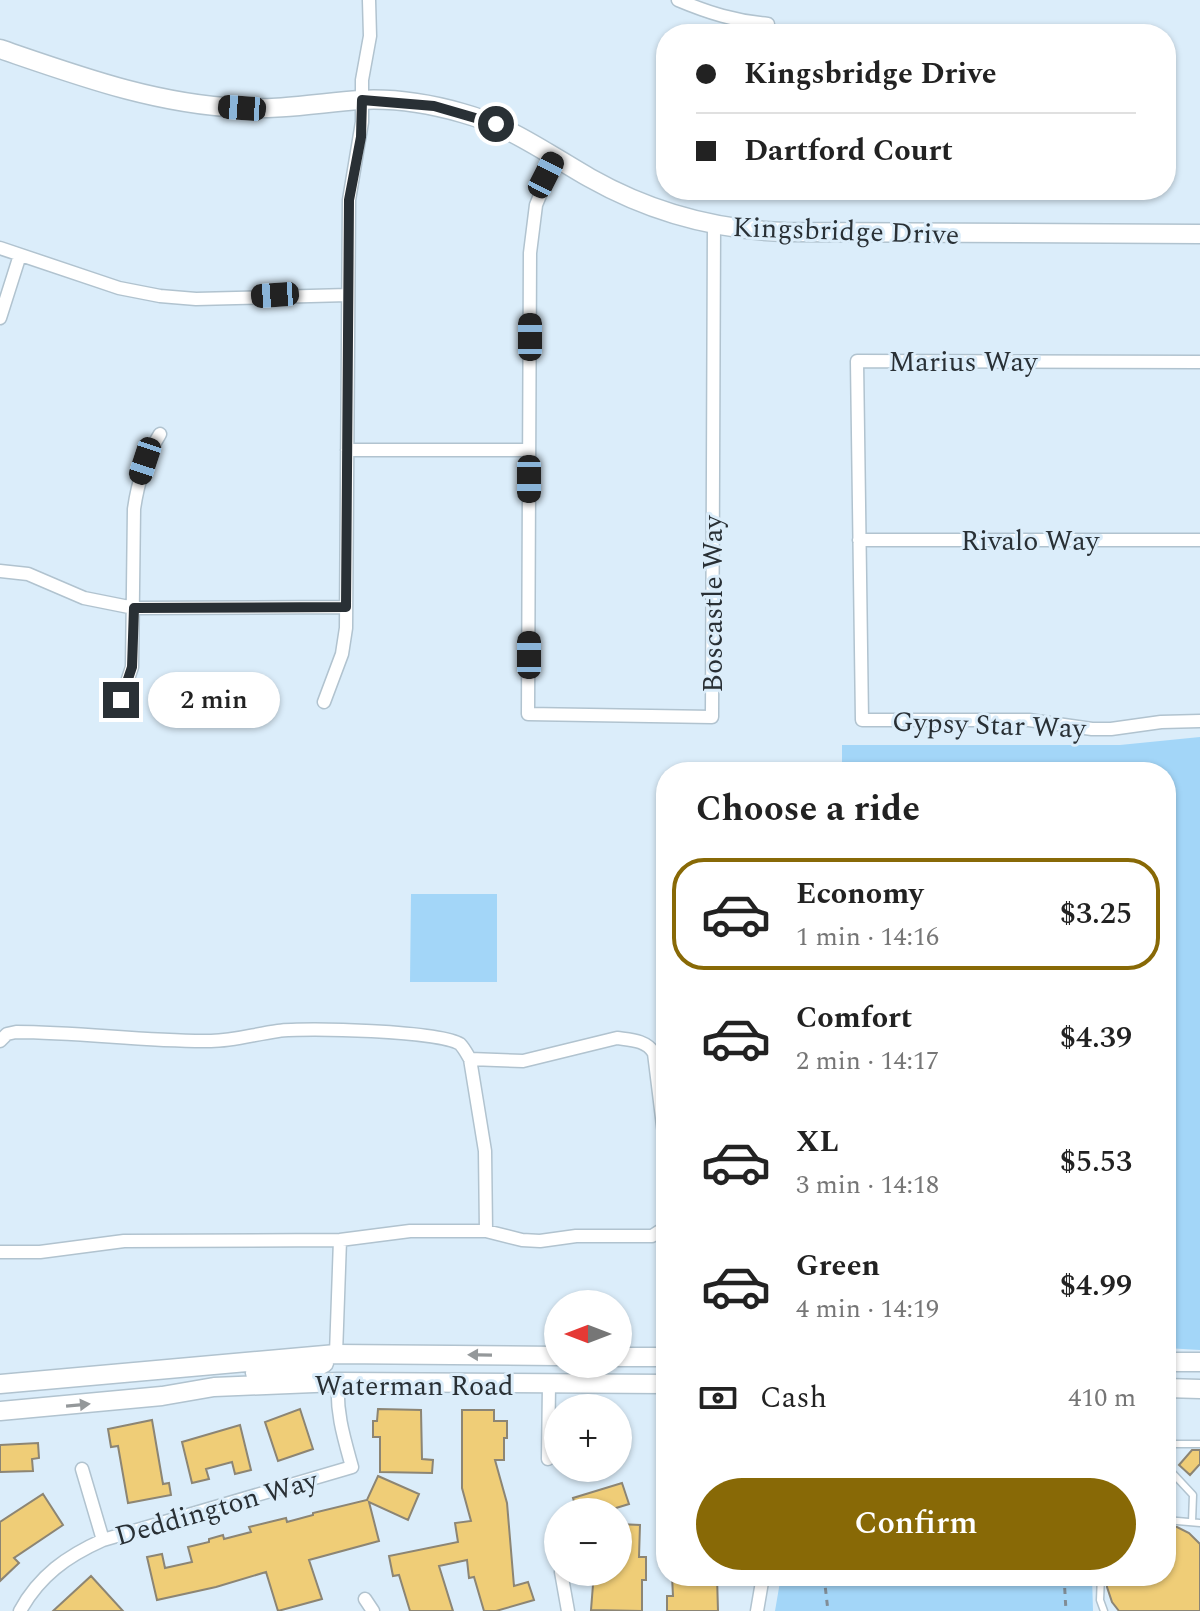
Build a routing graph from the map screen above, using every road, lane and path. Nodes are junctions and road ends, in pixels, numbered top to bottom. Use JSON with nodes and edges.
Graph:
{"nodes":[{"id":1,"x":369,"y":0,"type":"edge"},
{"id":2,"x":681,"y":1,"type":"edge"},
{"id":3,"x":768,"y":24,"type":"dead end"},
{"id":4,"x":0,"y":49,"type":"edge"},
{"id":5,"x":362,"y":100,"type":"junction"},
{"id":6,"x":556,"y":156,"type":"junction"},
{"id":7,"x":714,"y":225,"type":"junction"},
{"id":8,"x":1200,"y":234,"type":"edge"},
{"id":9,"x":0,"y":248,"type":"edge"},
{"id":10,"x":20,"y":255,"type":"junction"},
{"id":11,"x":348,"y":295,"type":"junction"},
{"id":12,"x":0,"y":318,"type":"edge"},
{"id":13,"x":1200,"y":362,"type":"edge"},
{"id":14,"x":160,"y":434,"type":"dead end"},
{"id":15,"x":347,"y":450,"type":"junction"},
{"id":16,"x":529,"y":450,"type":"junction"},
{"id":17,"x":859,"y":540,"type":"junction"},
{"id":18,"x":1200,"y":540,"type":"edge"},
{"id":19,"x":0,"y":571,"type":"edge"},
{"id":20,"x":346,"y":607,"type":"junction"},
{"id":21,"x":134,"y":608,"type":"junction"},
{"id":22,"x":121,"y":700,"type":"dead end"},
{"id":23,"x":324,"y":702,"type":"dead end"},
{"id":24,"x":1200,"y":721,"type":"edge"},
{"id":25,"x":0,"y":1041,"type":"edge"},
{"id":26,"x":470,"y":1059,"type":"junction"},
{"id":27,"x":656,"y":1069,"type":"edge"},
{"id":28,"x":486,"y":1231,"type":"junction"},
{"id":29,"x":656,"y":1233,"type":"edge"},
{"id":30,"x":340,"y":1240,"type":"junction"},
{"id":31,"x":0,"y":1252,"type":"edge"},
{"id":32,"x":336,"y":1354,"type":"junction"},
{"id":33,"x":544,"y":1356,"type":"edge"},
{"id":34,"x":632,"y":1357,"type":"edge"},
{"id":35,"x":656,"y":1357,"type":"edge"},
{"id":36,"x":1176,"y":1362,"type":"edge"},
{"id":37,"x":1200,"y":1362,"type":"edge"},
{"id":38,"x":338,"y":1382,"type":"junction"},
{"id":39,"x":0,"y":1384,"type":"edge"},
{"id":40,"x":656,"y":1384,"type":"edge"},
{"id":41,"x":549,"y":1385,"type":"junction"},
{"id":42,"x":1176,"y":1388,"type":"edge"},
{"id":43,"x":1200,"y":1389,"type":"edge"},
{"id":44,"x":549,"y":1394,"type":"edge"},
{"id":45,"x":162,"y":1396,"type":"junction"},
{"id":46,"x":0,"y":1411,"type":"edge"},
{"id":47,"x":1176,"y":1444,"type":"edge"},
{"id":48,"x":1200,"y":1444,"type":"edge"},
{"id":49,"x":82,"y":1469,"type":"dead end"},
{"id":50,"x":1176,"y":1477,"type":"edge"},
{"id":51,"x":1176,"y":1521,"type":"edge"},
{"id":52,"x":1192,"y":1522,"type":"junction"},
{"id":53,"x":1200,"y":1523,"type":"edge"},
{"id":54,"x":103,"y":1540,"type":"junction"},
{"id":55,"x":564,"y":1586,"type":"edge"},
{"id":56,"x":761,"y":1586,"type":"edge"},
{"id":57,"x":825,"y":1586,"type":"edge"},
{"id":58,"x":1065,"y":1586,"type":"edge"},
{"id":59,"x":1101,"y":1586,"type":"edge"},
{"id":60,"x":365,"y":1599,"type":"dead end"},
{"id":61,"x":20,"y":1611,"type":"edge"},
{"id":62,"x":373,"y":1611,"type":"edge"},
{"id":63,"x":568,"y":1611,"type":"edge"},
{"id":64,"x":757,"y":1611,"type":"edge"},
{"id":65,"x":828,"y":1611,"type":"edge"},
{"id":66,"x":1066,"y":1611,"type":"edge"},
{"id":67,"x":1104,"y":1611,"type":"edge"}],
"edges":[{"from":1,"to":5,"type":"street"},
{"from":2,"to":3,"type":"street"},
{"from":4,"to":5,"type":"street","name":"Kingsbridge Drive"},
{"from":5,"to":6,"type":"street","name":"Kingsbridge Drive"},
{"from":5,"to":11,"type":"street"},
{"from":6,"to":7,"type":"street","name":"Kingsbridge Drive"},
{"from":6,"to":16,"type":"street","name":"Boscastle Way"},
{"from":7,"to":8,"type":"street","name":"Kingsbridge Drive"},
{"from":7,"to":16,"type":"street","name":"Boscastle Way"},
{"from":9,"to":10,"type":"street"},
{"from":10,"to":11,"type":"street"},
{"from":10,"to":12,"type":"street"},
{"from":11,"to":15,"type":"street"},
{"from":13,"to":17,"type":"street","name":"Marius Way"},
{"from":14,"to":21,"type":"street"},
{"from":15,"to":16,"type":"street"},
{"from":15,"to":20,"type":"street"},
{"from":17,"to":18,"type":"street","name":"Rivalo Way"},
{"from":17,"to":24,"type":"street","name":"Gypsy Star Way"},
{"from":19,"to":21,"type":"street"},
{"from":20,"to":21,"type":"street"},
{"from":20,"to":23,"type":"street"},
{"from":21,"to":22,"type":"street"},
{"from":25,"to":26,"type":"street"},
{"from":26,"to":27,"type":"street"},
{"from":26,"to":28,"type":"street"},
{"from":28,"to":29,"type":"street"},
{"from":28,"to":30,"type":"street"},
{"from":30,"to":31,"type":"street"},
{"from":30,"to":32,"type":"street"},
{"from":33,"to":32,"type":"street","name":"Waterman Road","one_way":true},
{"from":32,"to":39,"type":"street","name":"Waterman Road"},
{"from":32,"to":45,"type":"street","name":"Waterman Road"},
{"from":34,"to":35,"type":"street"},
{"from":36,"to":37,"type":"street"},
{"from":38,"to":41,"type":"street","name":"Waterman Road"},
{"from":38,"to":45,"type":"street","name":"Waterman Road"},
{"from":38,"to":54,"type":"street","name":"Deddington Way"},
{"from":40,"to":41,"type":"street","name":"Waterman Road"},
{"from":41,"to":44,"type":"street"},
{"from":42,"to":43,"type":"street"},
{"from":46,"to":45,"type":"street","name":"Waterman Road","one_way":true},
{"from":47,"to":48,"type":"lane"},
{"from":49,"to":54,"type":"street"},
{"from":50,"to":52,"type":"lane"},
{"from":51,"to":52,"type":"lane"},
{"from":52,"to":53,"type":"lane"},
{"from":54,"to":61,"type":"street","name":"Deddington Way"},
{"from":55,"to":63,"type":"street"},
{"from":56,"to":64,"type":"street"},
{"from":57,"to":65,"type":"path"},
{"from":58,"to":66,"type":"path"},
{"from":59,"to":67,"type":"lane"},
{"from":60,"to":62,"type":"street"}]}
